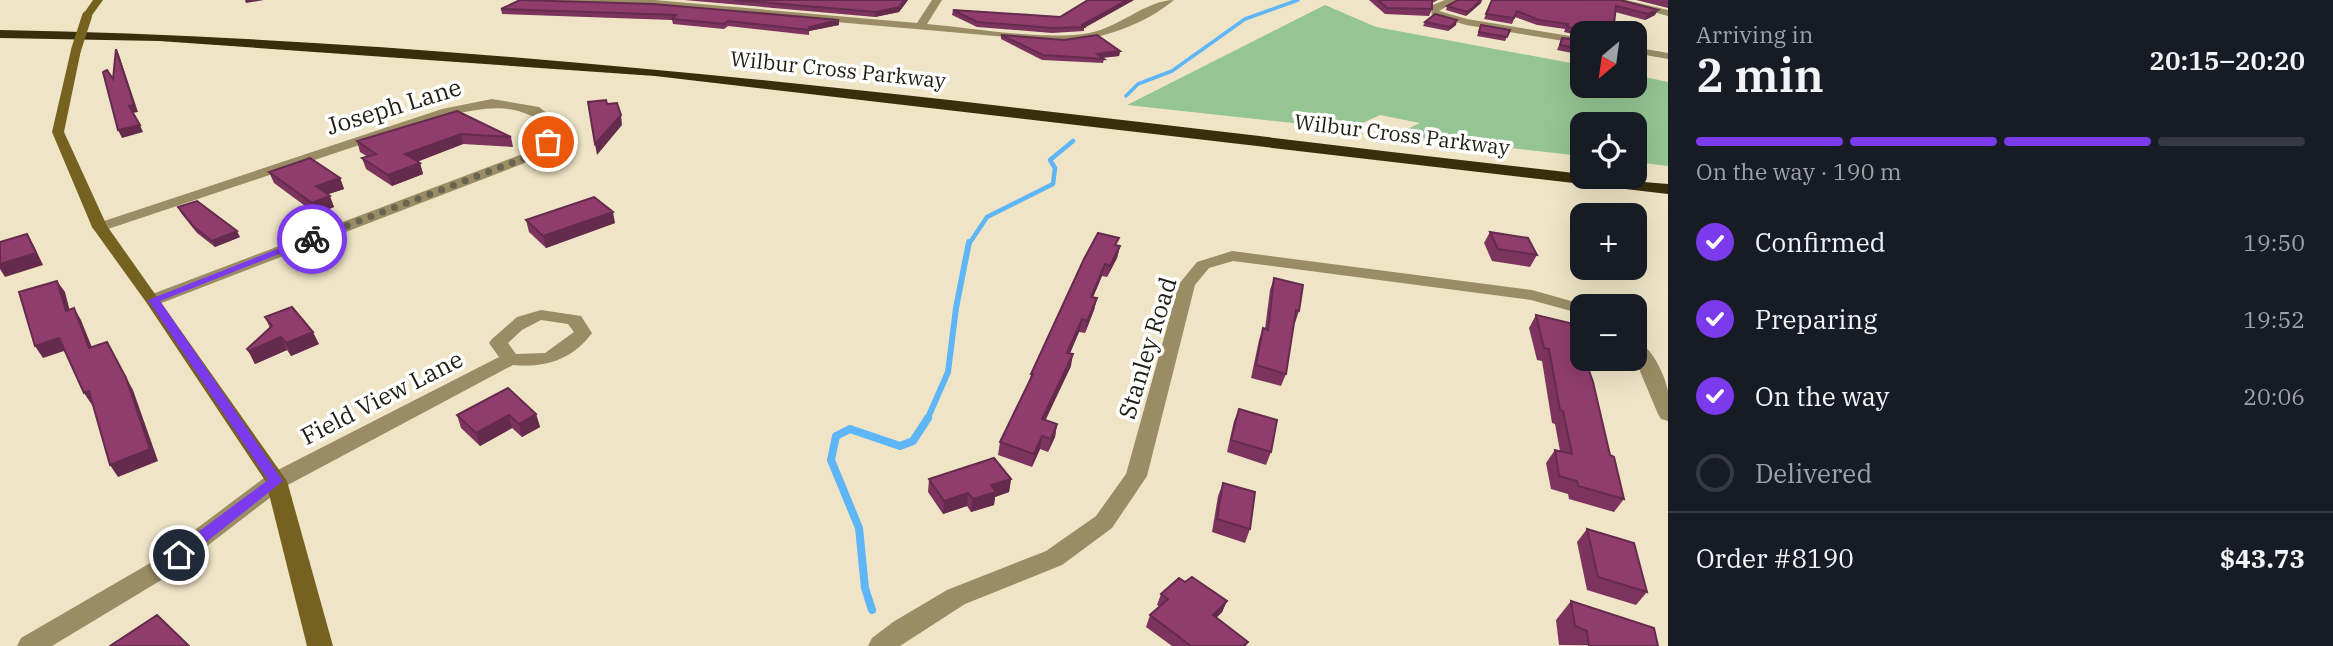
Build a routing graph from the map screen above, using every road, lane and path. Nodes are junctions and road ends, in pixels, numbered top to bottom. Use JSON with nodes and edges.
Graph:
{"nodes":[{"id":1,"x":98,"y":0,"type":"edge"},
{"id":2,"x":548,"y":0,"type":"edge"},
{"id":3,"x":937,"y":0,"type":"edge"},
{"id":4,"x":1169,"y":0,"type":"edge"},
{"id":5,"x":1453,"y":0,"type":"edge"},
{"id":6,"x":1614,"y":0,"type":"edge"},
{"id":7,"x":1668,"y":13,"type":"edge"},
{"id":8,"x":0,"y":25,"type":"edge"},
{"id":9,"x":920,"y":27,"type":"junction"},
{"id":10,"x":0,"y":34,"type":"edge"},
{"id":11,"x":1570,"y":39,"type":"edge"},
{"id":12,"x":1647,"y":52,"type":"edge"},
{"id":13,"x":1668,"y":56,"type":"edge"},
{"id":14,"x":1570,"y":165,"type":"edge"},
{"id":15,"x":1647,"y":174,"type":"edge"},
{"id":16,"x":1668,"y":176,"type":"edge"},
{"id":17,"x":1668,"y":189,"type":"edge"},
{"id":18,"x":100,"y":227,"type":"junction"},
{"id":19,"x":153,"y":300,"type":"junction"},
{"id":20,"x":1570,"y":306,"type":"edge"},
{"id":21,"x":510,"y":359,"type":"dead end"},
{"id":22,"x":1647,"y":363,"type":"edge"},
{"id":23,"x":1668,"y":414,"type":"edge"},
{"id":24,"x":276,"y":481,"type":"junction"},
{"id":25,"x":30,"y":646,"type":"edge"},
{"id":26,"x":320,"y":646,"type":"edge"},
{"id":27,"x":881,"y":646,"type":"edge"}],
"edges":[{"from":1,"to":18,"type":"main road","bridge":true},
{"from":2,"to":9,"type":"street"},
{"from":3,"to":9,"type":"street"},
{"from":4,"to":9,"type":"street"},
{"from":5,"to":11,"type":"street"},
{"from":6,"to":7,"type":"street"},
{"from":8,"to":14,"type":"highway","name":"Wilbur Cross Parkway"},
{"from":10,"to":17,"type":"highway","name":"Wilbur Cross Parkway"},
{"from":12,"to":13,"type":"street"},
{"from":15,"to":16,"type":"highway"},
{"from":18,"to":19,"type":"main road"},
{"from":18,"to":19,"type":"street","name":"Joseph Lane"},
{"from":19,"to":24,"type":"main road"},
{"from":20,"to":27,"type":"street","name":"Stanley Road"},
{"from":21,"to":24,"type":"street","name":"Field View Lane"},
{"from":22,"to":23,"type":"street"},
{"from":24,"to":25,"type":"street","name":"Field View Lane"},
{"from":24,"to":26,"type":"main road"}]}
